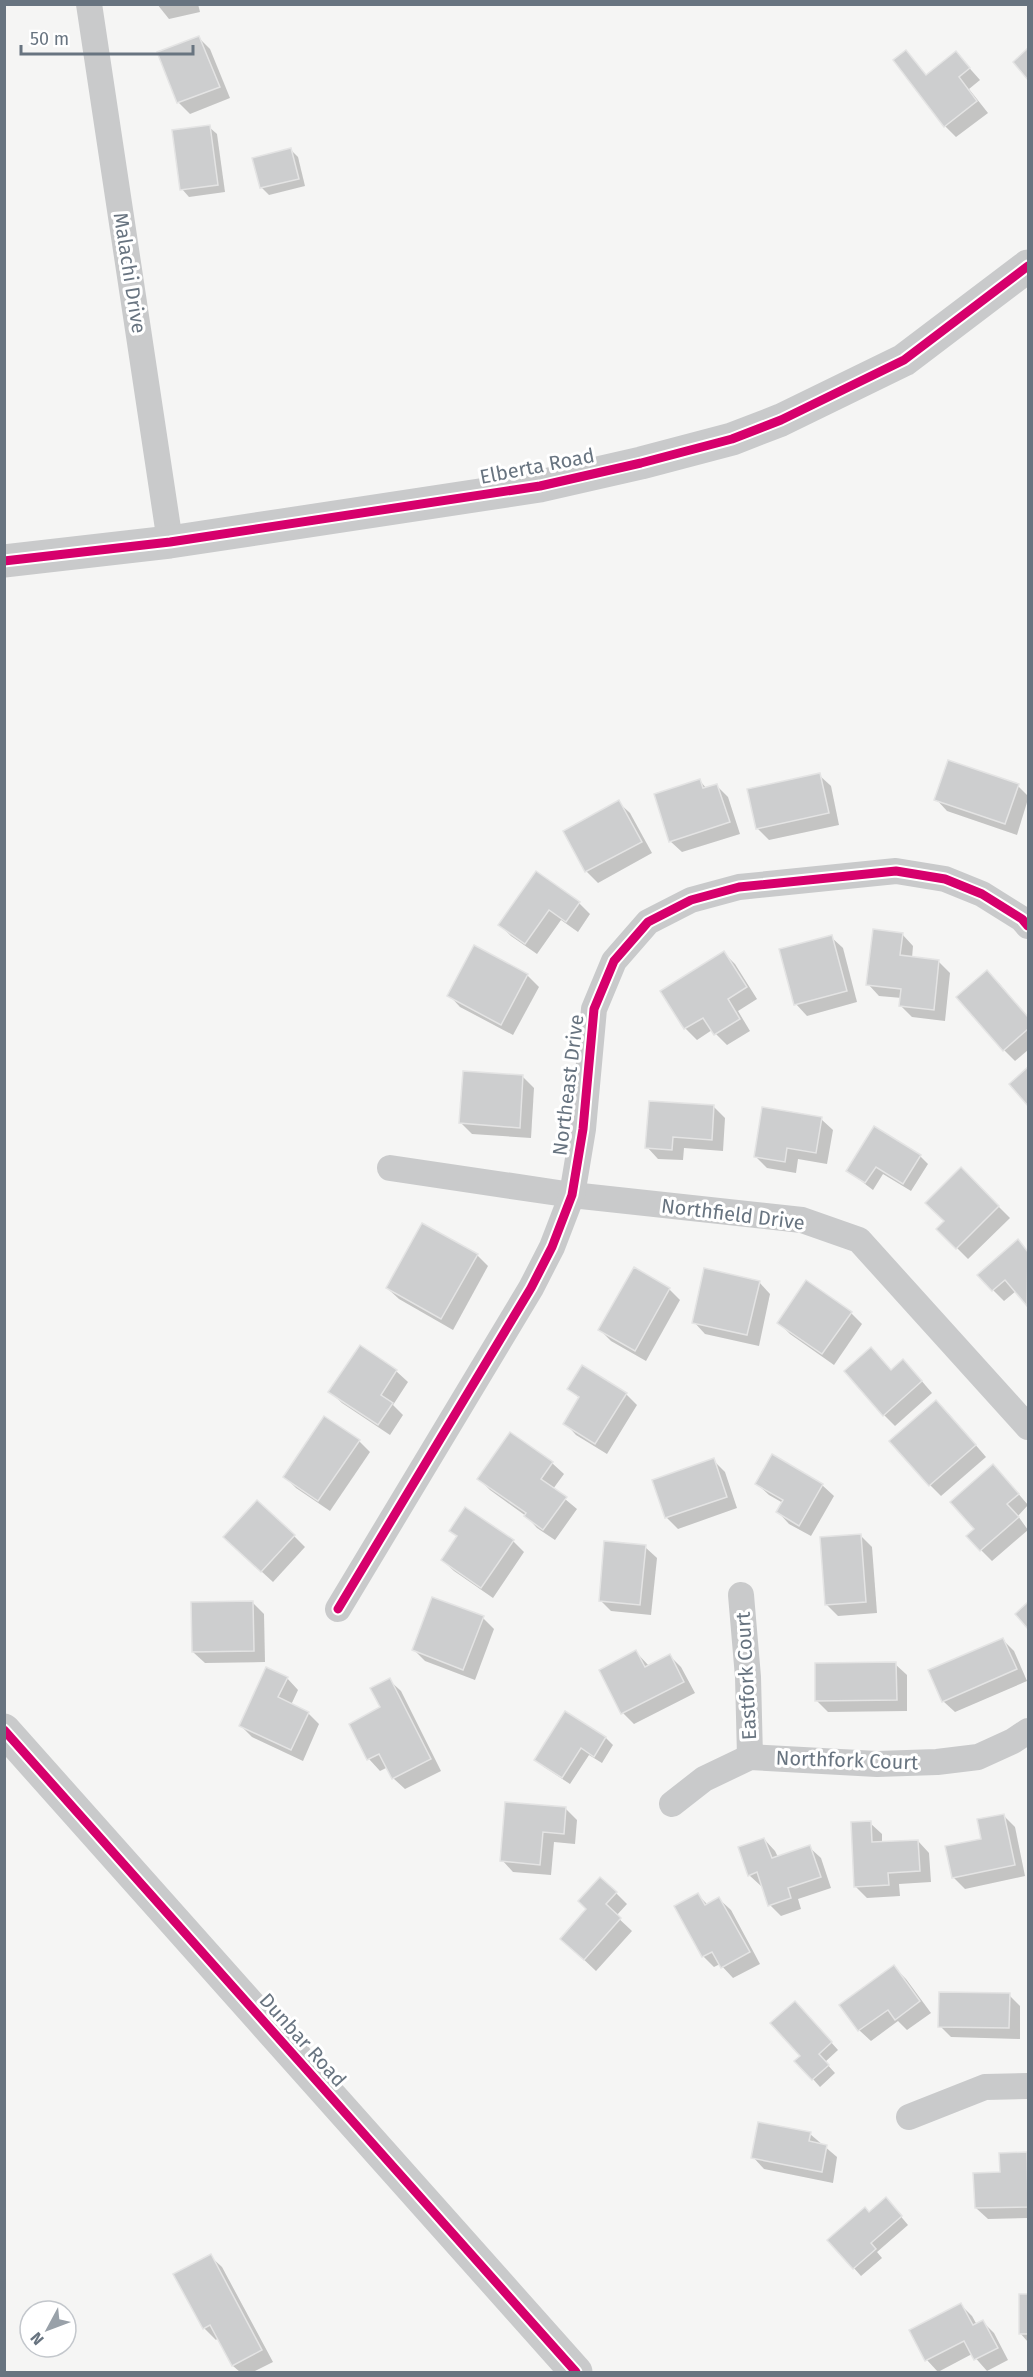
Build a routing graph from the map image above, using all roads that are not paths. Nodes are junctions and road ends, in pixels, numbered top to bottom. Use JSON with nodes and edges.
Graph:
{"nodes":[{"id":1,"x":89,"y":4,"type":"edge"},
{"id":2,"x":1029,"y":266,"type":"edge"},
{"id":3,"x":170,"y":542,"type":"junction"},
{"id":4,"x":4,"y":561,"type":"edge"},
{"id":5,"x":1029,"y":926,"type":"edge"},
{"id":6,"x":390,"y":1168,"type":"dead end"},
{"id":7,"x":572,"y":1195,"type":"junction"},
{"id":8,"x":1029,"y":1427,"type":"edge"},
{"id":9,"x":741,"y":1595,"type":"dead end"},
{"id":10,"x":338,"y":1609,"type":"dead end"},
{"id":11,"x":4,"y":1730,"type":"edge"},
{"id":12,"x":1029,"y":1731,"type":"edge"},
{"id":13,"x":750,"y":1757,"type":"junction"},
{"id":14,"x":672,"y":1804,"type":"dead end"},
{"id":15,"x":1029,"y":2086,"type":"edge"},
{"id":16,"x":909,"y":2117,"type":"dead end"},
{"id":17,"x":576,"y":2373,"type":"edge"}],
"edges":[{"from":1,"to":3,"type":"street","name":"Malachi Drive"},
{"from":2,"to":3,"type":"street","name":"Elberta Road"},
{"from":3,"to":4,"type":"street","name":"Elberta Road"},
{"from":5,"to":7,"type":"street","name":"Northeast Drive"},
{"from":6,"to":7,"type":"street","name":"Northfield Drive"},
{"from":7,"to":8,"type":"street","name":"Northfield Drive"},
{"from":7,"to":10,"type":"street","name":"Northeast Drive"},
{"from":9,"to":13,"type":"street","name":"Eastfork Court"},
{"from":11,"to":17,"type":"street","name":"Dunbar Road"},
{"from":12,"to":13,"type":"street","name":"Northfork Court"},
{"from":13,"to":14,"type":"street","name":"Northfork Court"},
{"from":15,"to":16,"type":"street"}]}
